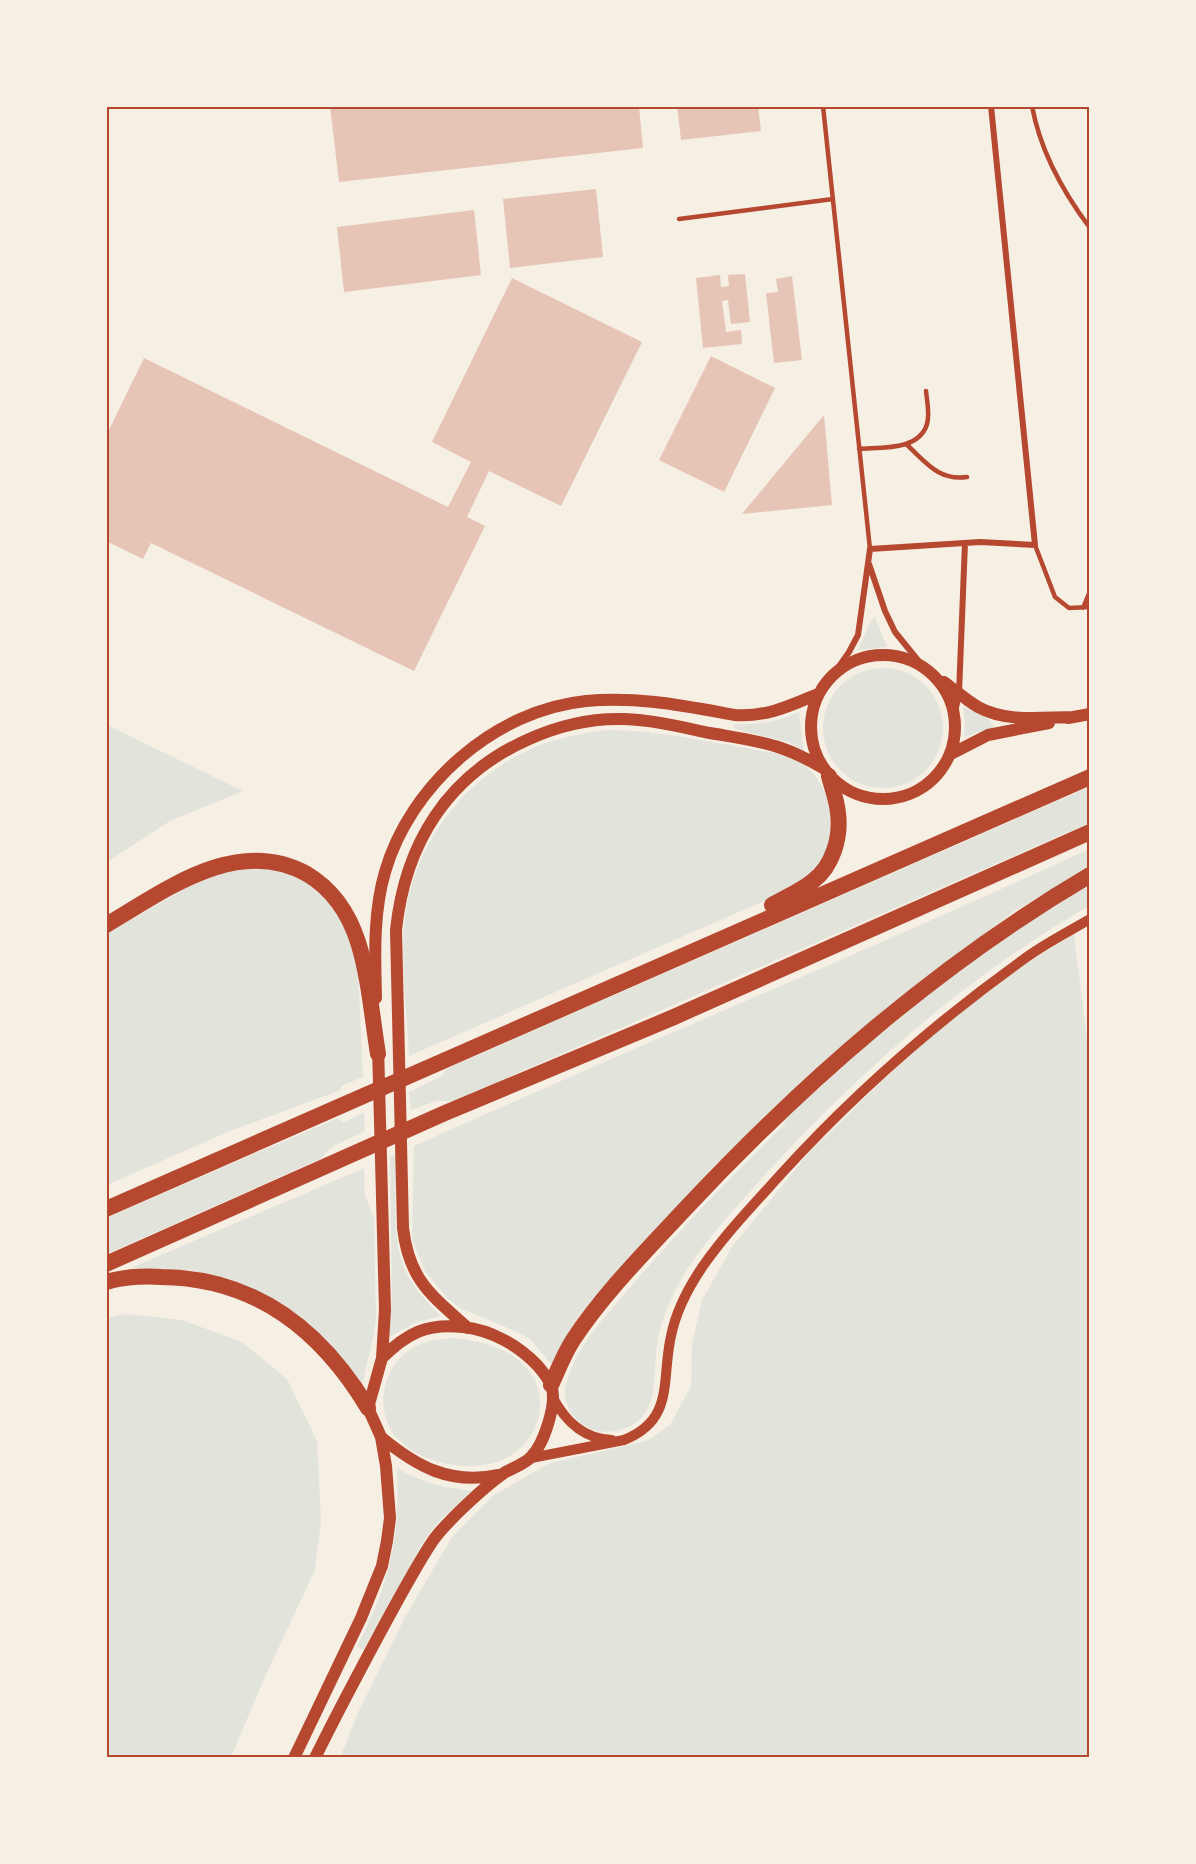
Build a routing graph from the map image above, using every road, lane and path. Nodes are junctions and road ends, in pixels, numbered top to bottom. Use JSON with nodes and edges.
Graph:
{"nodes":[{"id":1,"x":823,"y":106,"type":"edge"},
{"id":2,"x":991,"y":106,"type":"edge"},
{"id":3,"x":1032,"y":106,"type":"edge"},
{"id":4,"x":833,"y":199,"type":"junction"},
{"id":5,"x":679,"y":219,"type":"dead end"},
{"id":6,"x":1089,"y":228,"type":"edge"},
{"id":7,"x":926,"y":391,"type":"dead end"},
{"id":8,"x":906,"y":444,"type":"junction"},
{"id":9,"x":859,"y":449,"type":"junction"},
{"id":10,"x":967,"y":477,"type":"dead end"},
{"id":11,"x":965,"y":543,"type":"junction"},
{"id":12,"x":1035,"y":545,"type":"junction"},
{"id":13,"x":870,"y":549,"type":"junction"},
{"id":14,"x":868,"y":561,"type":"junction"},
{"id":15,"x":1089,"y":591,"type":"edge"},
{"id":16,"x":1089,"y":607,"type":"edge"},
{"id":17,"x":1083,"y":609,"type":"junction"},
{"id":18,"x":921,"y":664,"type":"junction"},
{"id":19,"x":833,"y":675,"type":"junction"},
{"id":20,"x":937,"y":678,"type":"junction"},
{"id":21,"x":959,"y":693,"type":"junction"},
{"id":22,"x":818,"y":694,"type":"junction"},
{"id":23,"x":955,"y":713,"type":"junction"},
{"id":24,"x":1089,"y":714,"type":"edge"},
{"id":25,"x":1074,"y":717,"type":"junction"},
{"id":26,"x":951,"y":754,"type":"junction"},
{"id":27,"x":826,"y":772,"type":"junction"},
{"id":28,"x":1089,"y":777,"type":"edge"},
{"id":29,"x":1089,"y":832,"type":"edge"},
{"id":30,"x":1089,"y":876,"type":"edge"},
{"id":31,"x":1089,"y":919,"type":"edge"},
{"id":32,"x":106,"y":925,"type":"edge"},
{"id":33,"x":672,"y":959,"type":"junction"},
{"id":34,"x":378,"y":1054,"type":"junction"},
{"id":35,"x":106,"y":1207,"type":"edge"},
{"id":36,"x":106,"y":1264,"type":"edge"},
{"id":37,"x":106,"y":1282,"type":"edge"},
{"id":38,"x":468,"y":1328,"type":"junction"},
{"id":39,"x":382,"y":1358,"type":"junction"},
{"id":40,"x":552,"y":1390,"type":"junction"},
{"id":41,"x":368,"y":1408,"type":"junction"},
{"id":42,"x":381,"y":1437,"type":"junction"},
{"id":43,"x":624,"y":1440,"type":"junction"},
{"id":44,"x":531,"y":1458,"type":"junction"},
{"id":45,"x":502,"y":1474,"type":"junction"},
{"id":46,"x":294,"y":1758,"type":"edge"},
{"id":47,"x":315,"y":1758,"type":"edge"}],
"edges":[{"from":1,"to":4,"type":"lane"},
{"from":2,"to":12,"type":"street"},
{"from":3,"to":6,"type":"lane"},
{"from":4,"to":5,"type":"lane"},
{"from":4,"to":9,"type":"lane"},
{"from":7,"to":8,"type":"lane"},
{"from":8,"to":9,"type":"lane"},
{"from":8,"to":10,"type":"lane"},
{"from":9,"to":13,"type":"lane"},
{"from":11,"to":12,"type":"street"},
{"from":11,"to":13,"type":"street"},
{"from":11,"to":21,"type":"street"},
{"from":12,"to":17,"type":"lane"},
{"from":13,"to":14,"type":"street"},
{"from":14,"to":18,"type":"street"},
{"from":14,"to":19,"type":"street"},
{"from":15,"to":17,"type":"lane"},
{"from":16,"to":17,"type":"lane"},
{"from":18,"to":19,"type":"main road"},
{"from":18,"to":20,"type":"main road"},
{"from":19,"to":22,"type":"main road"},
{"from":20,"to":21,"type":"main road"},
{"from":20,"to":23,"type":"main road"},
{"from":21,"to":23,"type":"street"},
{"from":21,"to":25,"type":"main road"},
{"from":22,"to":27,"type":"main road"},
{"from":22,"to":34,"type":"main road"},
{"from":23,"to":26,"type":"main road"},
{"from":24,"to":25,"type":"main road"},
{"from":25,"to":26,"type":"main road"},
{"from":26,"to":27,"type":"main road"},
{"from":27,"to":33,"type":"highway"},
{"from":27,"to":38,"type":"main road"},
{"from":28,"to":33,"type":"highway"},
{"from":29,"to":36,"type":"highway"},
{"from":30,"to":40,"type":"highway"},
{"from":31,"to":43,"type":"street"},
{"from":32,"to":34,"type":"highway"},
{"from":33,"to":35,"type":"highway"},
{"from":34,"to":39,"type":"main road"},
{"from":37,"to":41,"type":"highway"},
{"from":38,"to":39,"type":"main road"},
{"from":38,"to":40,"type":"main road"},
{"from":39,"to":41,"type":"main road"},
{"from":40,"to":43,"type":"street"},
{"from":40,"to":44,"type":"main road"},
{"from":41,"to":42,"type":"main road"},
{"from":42,"to":45,"type":"main road"},
{"from":42,"to":46,"type":"main road"},
{"from":43,"to":44,"type":"street"},
{"from":44,"to":45,"type":"main road"},
{"from":45,"to":47,"type":"main road"}]}
